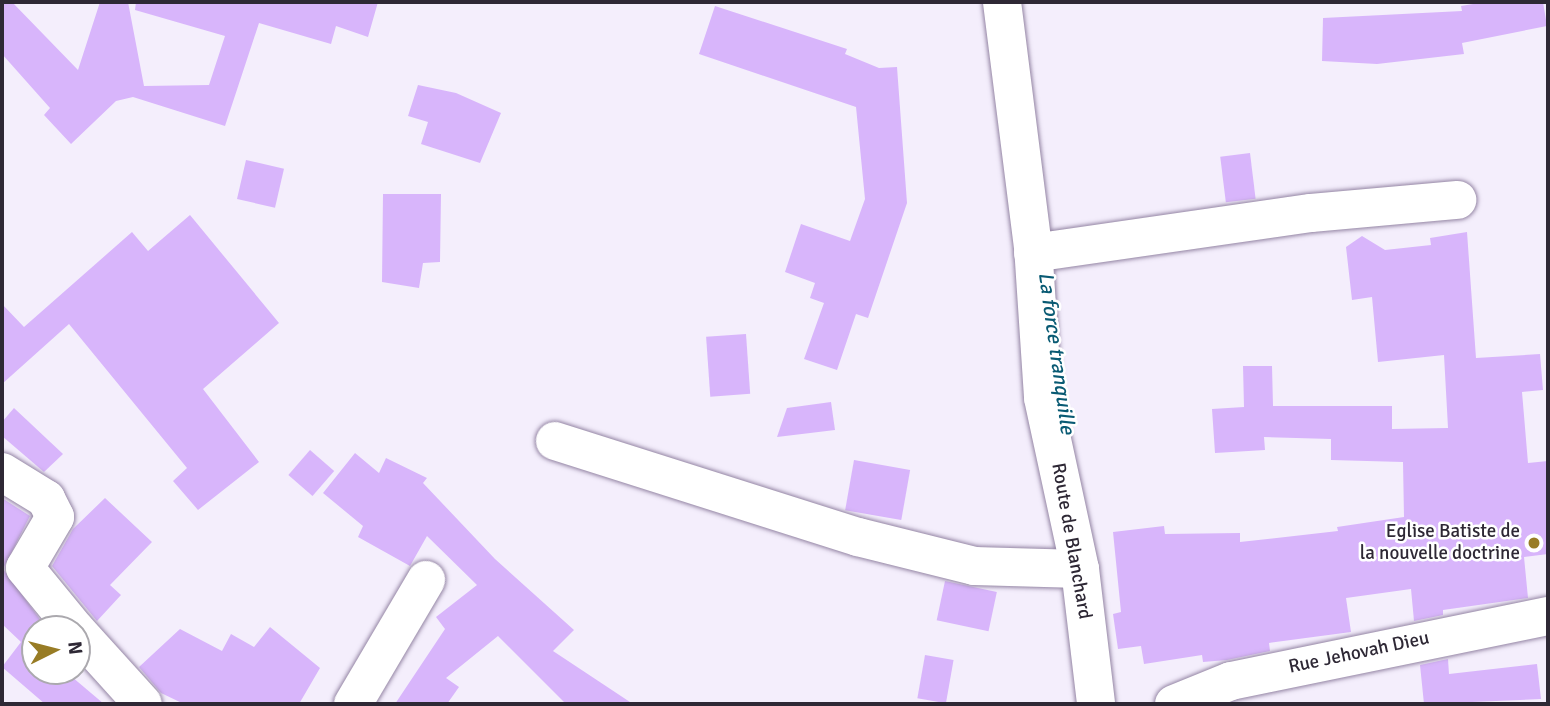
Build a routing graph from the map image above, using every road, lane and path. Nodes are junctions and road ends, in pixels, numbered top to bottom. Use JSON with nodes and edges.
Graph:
{"nodes":[{"id":1,"x":1002,"y":2,"type":"edge"},
{"id":2,"x":1457,"y":200,"type":"dead end"},
{"id":3,"x":1033,"y":253,"type":"junction"},
{"id":4,"x":555,"y":441,"type":"dead end"},
{"id":5,"x":2,"y":472,"type":"edge"},
{"id":6,"x":1080,"y":569,"type":"junction"},
{"id":7,"x":426,"y":579,"type":"dead end"},
{"id":8,"x":64,"y":615,"type":"edge"},
{"id":9,"x":1548,"y":616,"type":"edge"},
{"id":10,"x":91,"y":647,"type":"edge"},
{"id":11,"x":143,"y":704,"type":"edge"},
{"id":12,"x":353,"y":704,"type":"edge"},
{"id":13,"x":1096,"y":704,"type":"edge"},
{"id":14,"x":1174,"y":704,"type":"edge"}],
"edges":[{"from":1,"to":3,"type":"street","name":"Route de Blanchard"},
{"from":2,"to":3,"type":"street"},
{"from":3,"to":6,"type":"street","name":"Route de Blanchard"},
{"from":4,"to":6,"type":"street"},
{"from":5,"to":8,"type":"street"},
{"from":6,"to":13,"type":"street","name":"Route de Blanchard"},
{"from":7,"to":12,"type":"street"},
{"from":9,"to":14,"type":"street","name":"Rue Jehovah Dieu"},
{"from":10,"to":11,"type":"street"}]}
